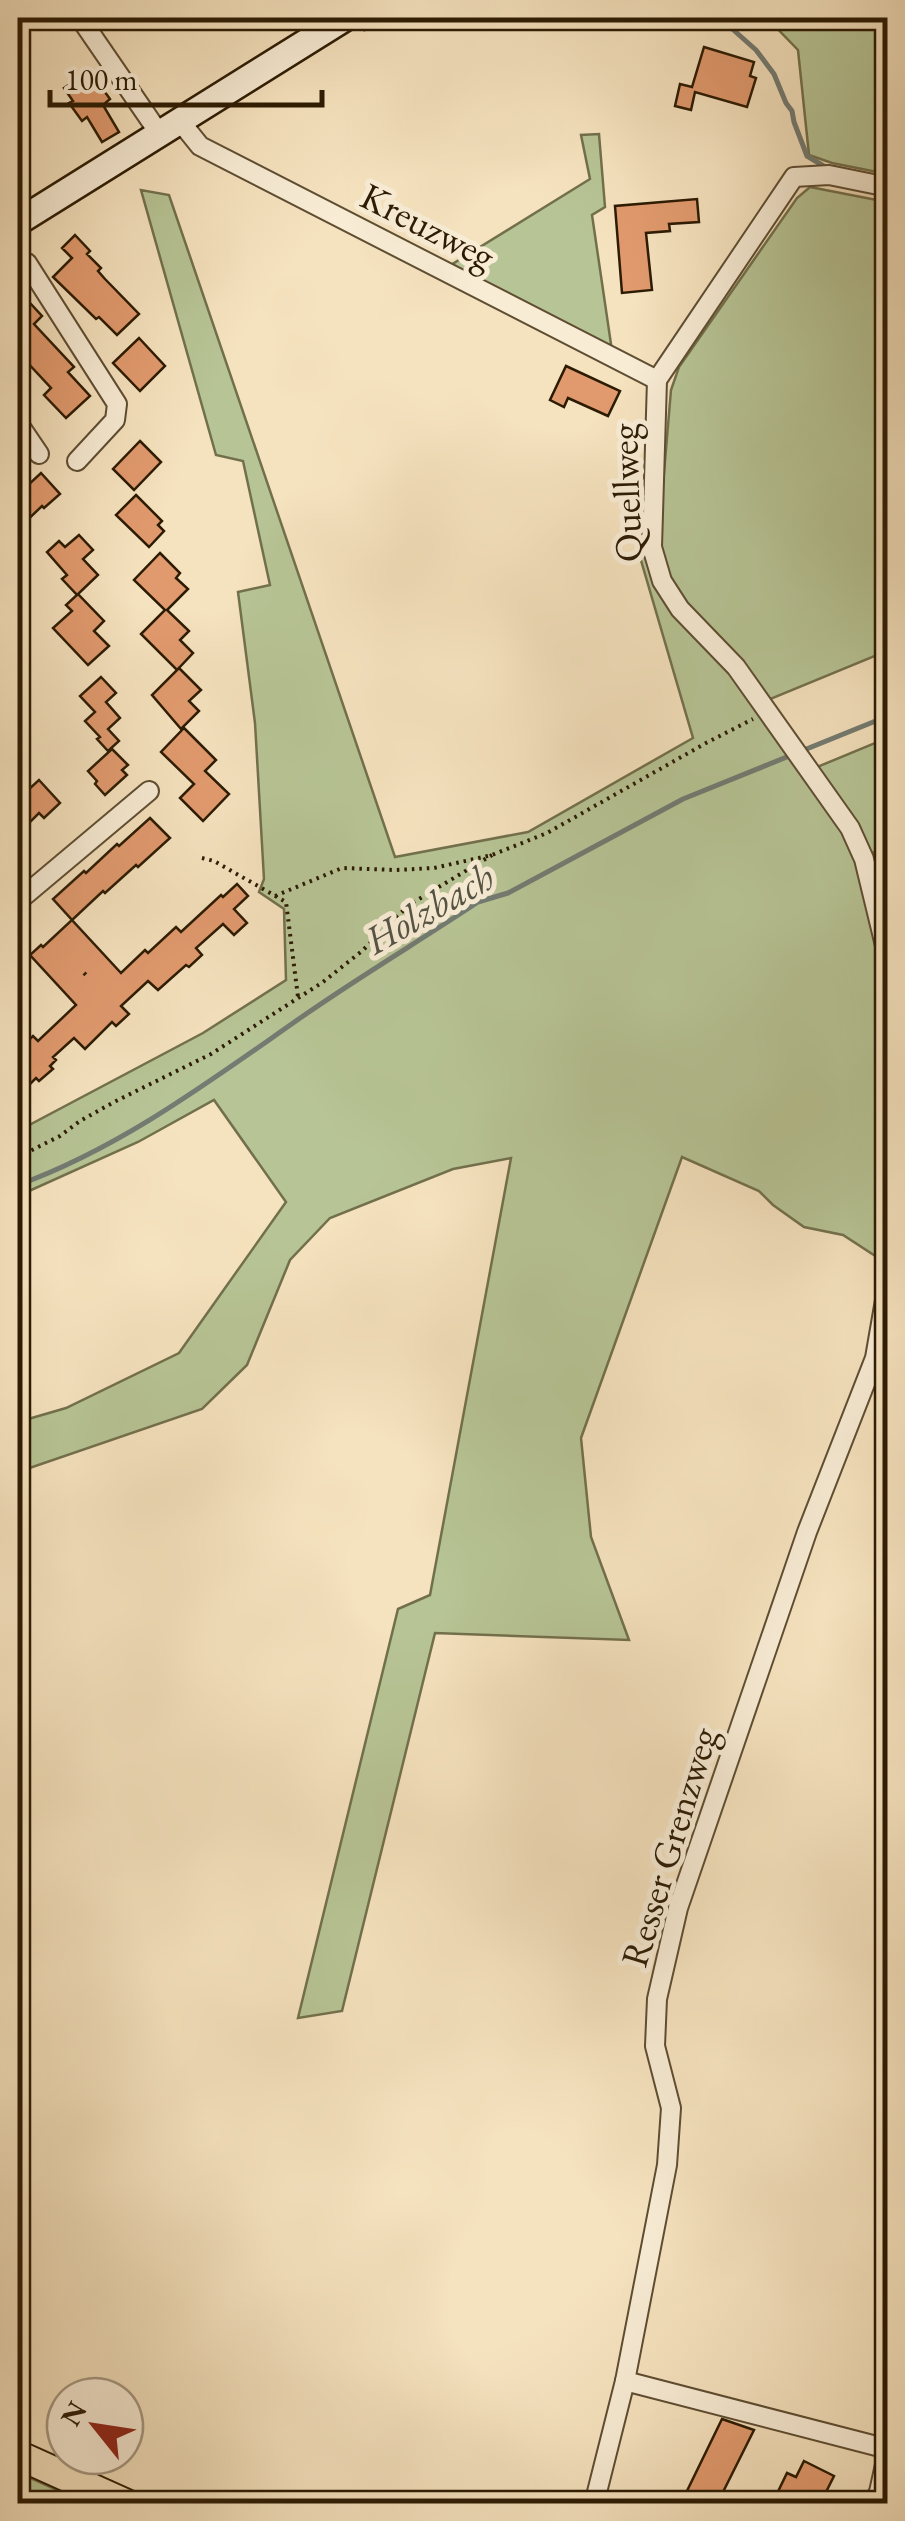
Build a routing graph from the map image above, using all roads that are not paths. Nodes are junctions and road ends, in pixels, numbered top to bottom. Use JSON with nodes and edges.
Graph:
{"nodes":[{"id":1,"x":32,"y":18,"type":"edge"},
{"id":2,"x":80,"y":18,"type":"edge"},
{"id":3,"x":345,"y":18,"type":"edge"},
{"id":4,"x":18,"y":26,"type":"edge"},
{"id":5,"x":169,"y":126,"type":"junction"},
{"id":6,"x":888,"y":187,"type":"edge"},
{"id":7,"x":18,"y":222,"type":"edge"},
{"id":8,"x":27,"y":263,"type":"dead end"},
{"id":9,"x":656,"y":380,"type":"junction"},
{"id":10,"x":18,"y":423,"type":"edge"},
{"id":11,"x":39,"y":454,"type":"dead end"},
{"id":12,"x":77,"y":461,"type":"dead end"},
{"id":13,"x":148,"y":791,"type":"dead end"},
{"id":14,"x":18,"y":901,"type":"edge"},
{"id":15,"x":888,"y":958,"type":"edge"},
{"id":16,"x":888,"y":1283,"type":"edge"},
{"id":17,"x":625,"y":2381,"type":"junction"},
{"id":18,"x":888,"y":2450,"type":"edge"},
{"id":19,"x":18,"y":2455,"type":"edge"},
{"id":20,"x":127,"y":2504,"type":"edge"},
{"id":21,"x":594,"y":2504,"type":"edge"},
{"id":22,"x":872,"y":2504,"type":"edge"}],
"edges":[{"from":1,"to":4,"type":"street"},
{"from":2,"to":5,"type":"street","name":"Kreuzweg"},
{"from":3,"to":5,"type":"main road"},
{"from":5,"to":7,"type":"main road"},
{"from":5,"to":9,"type":"street","name":"Kreuzweg"},
{"from":6,"to":9,"type":"street","name":"Quellweg"},
{"from":8,"to":12,"type":"street"},
{"from":9,"to":15,"type":"street","name":"Quellweg"},
{"from":10,"to":11,"type":"street"},
{"from":13,"to":14,"type":"street"},
{"from":16,"to":17,"type":"street","name":"Resser Grenzweg"},
{"from":17,"to":18,"type":"street"},
{"from":17,"to":21,"type":"street","name":"Resser Grenzweg"},
{"from":18,"to":22,"type":"street"},
{"from":19,"to":20,"type":"main road"}]}
